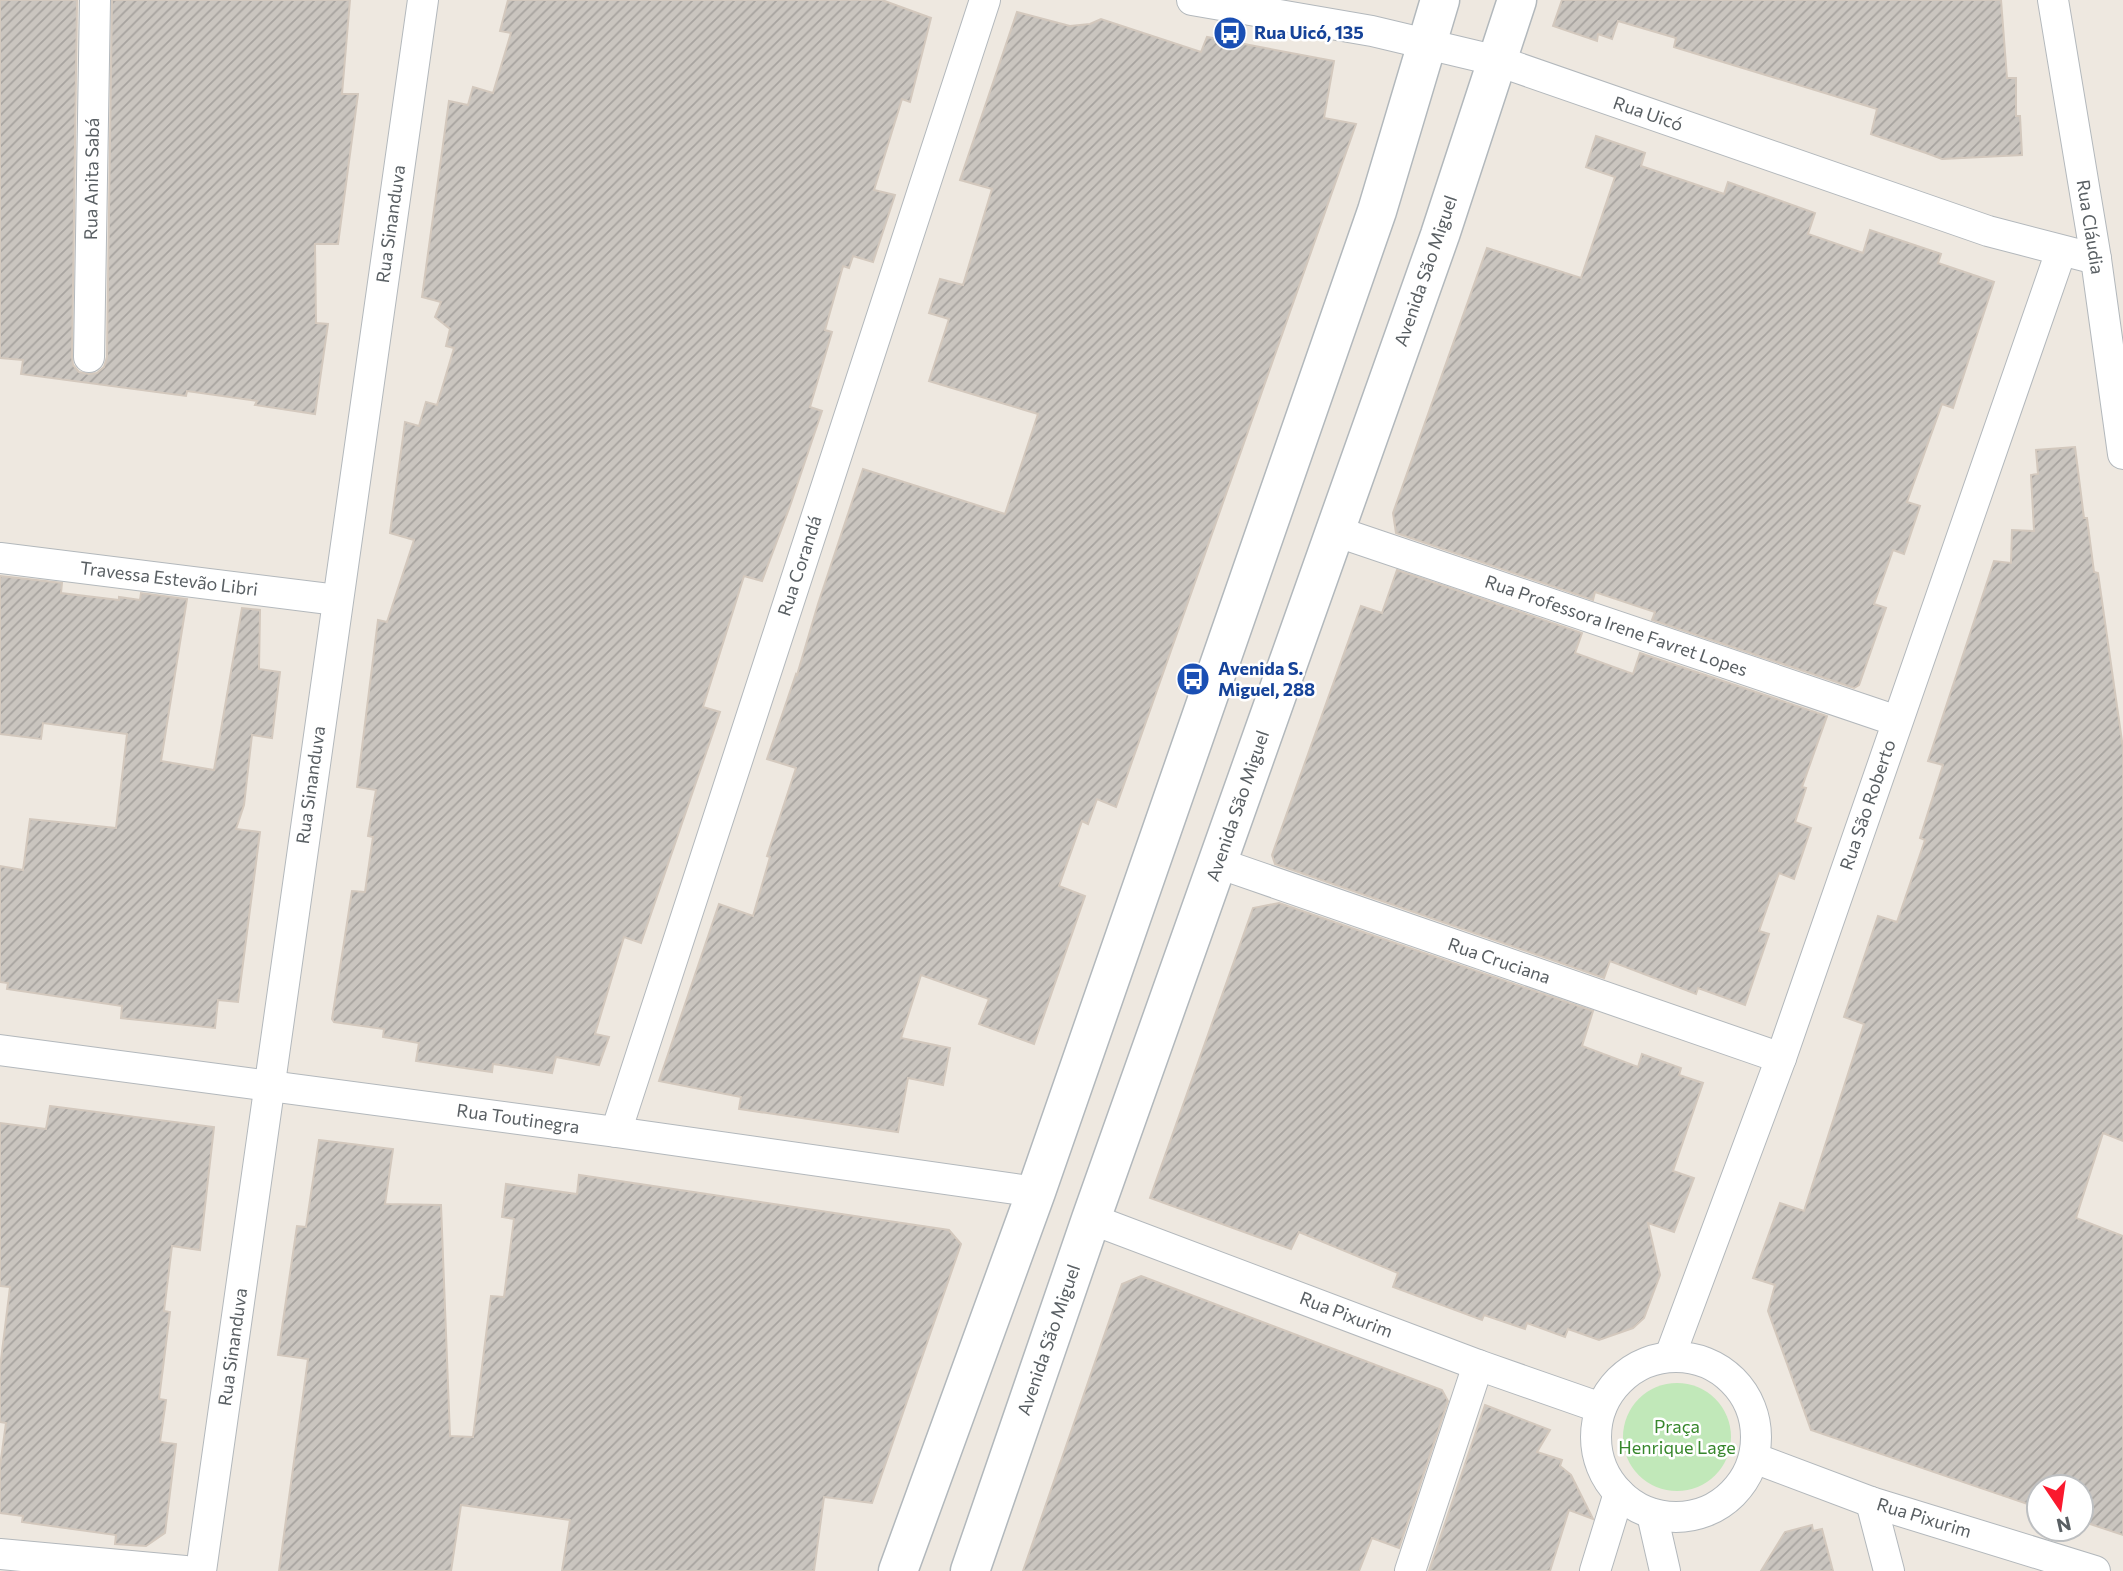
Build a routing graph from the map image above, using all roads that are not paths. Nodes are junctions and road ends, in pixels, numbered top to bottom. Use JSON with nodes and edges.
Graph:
{"nodes":[{"id":1,"x":95,"y":0,"type":"edge"},
{"id":2,"x":423,"y":0,"type":"edge"},
{"id":3,"x":985,"y":0,"type":"edge"},
{"id":4,"x":1192,"y":0,"type":"edge"},
{"id":5,"x":1440,"y":0,"type":"edge"},
{"id":6,"x":1517,"y":0,"type":"edge"},
{"id":7,"x":2053,"y":0,"type":"edge"},
{"id":8,"x":1427,"y":43,"type":"junction"},
{"id":9,"x":1498,"y":61,"type":"junction"},
{"id":10,"x":2061,"y":251,"type":"junction"},
{"id":11,"x":2096,"y":259,"type":"junction"},
{"id":12,"x":89,"y":357,"type":"dead end"},
{"id":13,"x":2123,"y":454,"type":"edge"},
{"id":14,"x":1335,"y":531,"type":"junction"},
{"id":15,"x":0,"y":558,"type":"edge"},
{"id":16,"x":337,"y":600,"type":"junction"},
{"id":17,"x":1897,"y":721,"type":"junction"},
{"id":18,"x":1218,"y":863,"type":"junction"},
{"id":19,"x":0,"y":1050,"type":"edge"},
{"id":20,"x":1781,"y":1058,"type":"junction"},
{"id":21,"x":269,"y":1086,"type":"junction"},
{"id":22,"x":616,"y":1132,"type":"junction"},
{"id":23,"x":1036,"y":1192,"type":"junction"},
{"id":24,"x":1091,"y":1219,"type":"junction"},
{"id":25,"x":1670,"y":1356,"type":"junction"},
{"id":26,"x":1478,"y":1365,"type":"junction"},
{"id":27,"x":1601,"y":1408,"type":"junction"},
{"id":28,"x":1754,"y":1458,"type":"junction"},
{"id":29,"x":1619,"y":1493,"type":"junction"},
{"id":30,"x":1871,"y":1502,"type":"junction"},
{"id":31,"x":1653,"y":1514,"type":"junction"},
{"id":32,"x":0,"y":1554,"type":"edge"},
{"id":33,"x":185,"y":1571,"type":"edge"},
{"id":34,"x":201,"y":1571,"type":"edge"},
{"id":35,"x":898,"y":1571,"type":"edge"},
{"id":36,"x":970,"y":1571,"type":"edge"},
{"id":37,"x":1410,"y":1571,"type":"edge"},
{"id":38,"x":1595,"y":1571,"type":"edge"},
{"id":39,"x":1665,"y":1571,"type":"edge"},
{"id":40,"x":1889,"y":1571,"type":"edge"},
{"id":41,"x":2095,"y":1571,"type":"edge"}],
"edges":[{"from":1,"to":12,"type":"street","name":"Rua Anita Sabá"},
{"from":2,"to":16,"type":"street","name":"Rua Sinanduva"},
{"from":3,"to":22,"type":"street","name":"Rua Corandá"},
{"from":4,"to":8,"type":"street","name":"Rua Uicó"},
{"from":5,"to":8,"type":"main road"},
{"from":6,"to":9,"type":"main road","name":"Avenida São Miguel"},
{"from":7,"to":11,"type":"street","name":"Rua Cláudia"},
{"from":8,"to":9,"type":"street","name":"Rua Uicó"},
{"from":8,"to":23,"type":"main road"},
{"from":9,"to":10,"type":"street","name":"Rua Uicó"},
{"from":9,"to":14,"type":"main road","name":"Avenida São Miguel"},
{"from":10,"to":11,"type":"street","name":"Rua Uicó"},
{"from":10,"to":17,"type":"street","name":"Rua São Roberto"},
{"from":11,"to":13,"type":"street","name":"Rua Cláudia"},
{"from":14,"to":17,"type":"street","name":"Rua Professora Irene Favret Lopes"},
{"from":14,"to":18,"type":"main road","name":"Avenida São Miguel"},
{"from":15,"to":16,"type":"street","name":"Travessa Estevão Libri"},
{"from":16,"to":21,"type":"street","name":"Rua Sinanduva"},
{"from":17,"to":20,"type":"street","name":"Rua São Roberto"},
{"from":18,"to":20,"type":"street","name":"Rua Cruciana"},
{"from":18,"to":24,"type":"main road","name":"Avenida São Miguel"},
{"from":19,"to":21,"type":"street","name":"Rua Toutinegra"},
{"from":20,"to":25,"type":"street","name":"Rua São Roberto"},
{"from":21,"to":22,"type":"street","name":"Rua Toutinegra"},
{"from":21,"to":34,"type":"street","name":"Rua Sinanduva"},
{"from":22,"to":23,"type":"street","name":"Rua Toutinegra"},
{"from":23,"to":35,"type":"main road"},
{"from":24,"to":26,"type":"street","name":"Rua Pixurim"},
{"from":24,"to":36,"type":"main road","name":"Avenida São Miguel"},
{"from":25,"to":27,"type":"street"},
{"from":25,"to":28,"type":"street"},
{"from":26,"to":27,"type":"street","name":"Rua Pixurim"},
{"from":26,"to":37,"type":"street"},
{"from":27,"to":29,"type":"street"},
{"from":28,"to":30,"type":"street","name":"Rua Pixurim"},
{"from":28,"to":31,"type":"street"},
{"from":29,"to":31,"type":"street"},
{"from":29,"to":38,"type":"street"},
{"from":30,"to":40,"type":"street"},
{"from":30,"to":41,"type":"street","name":"Rua Pixurim"},
{"from":31,"to":39,"type":"street"},
{"from":32,"to":33,"type":"street"}]}
